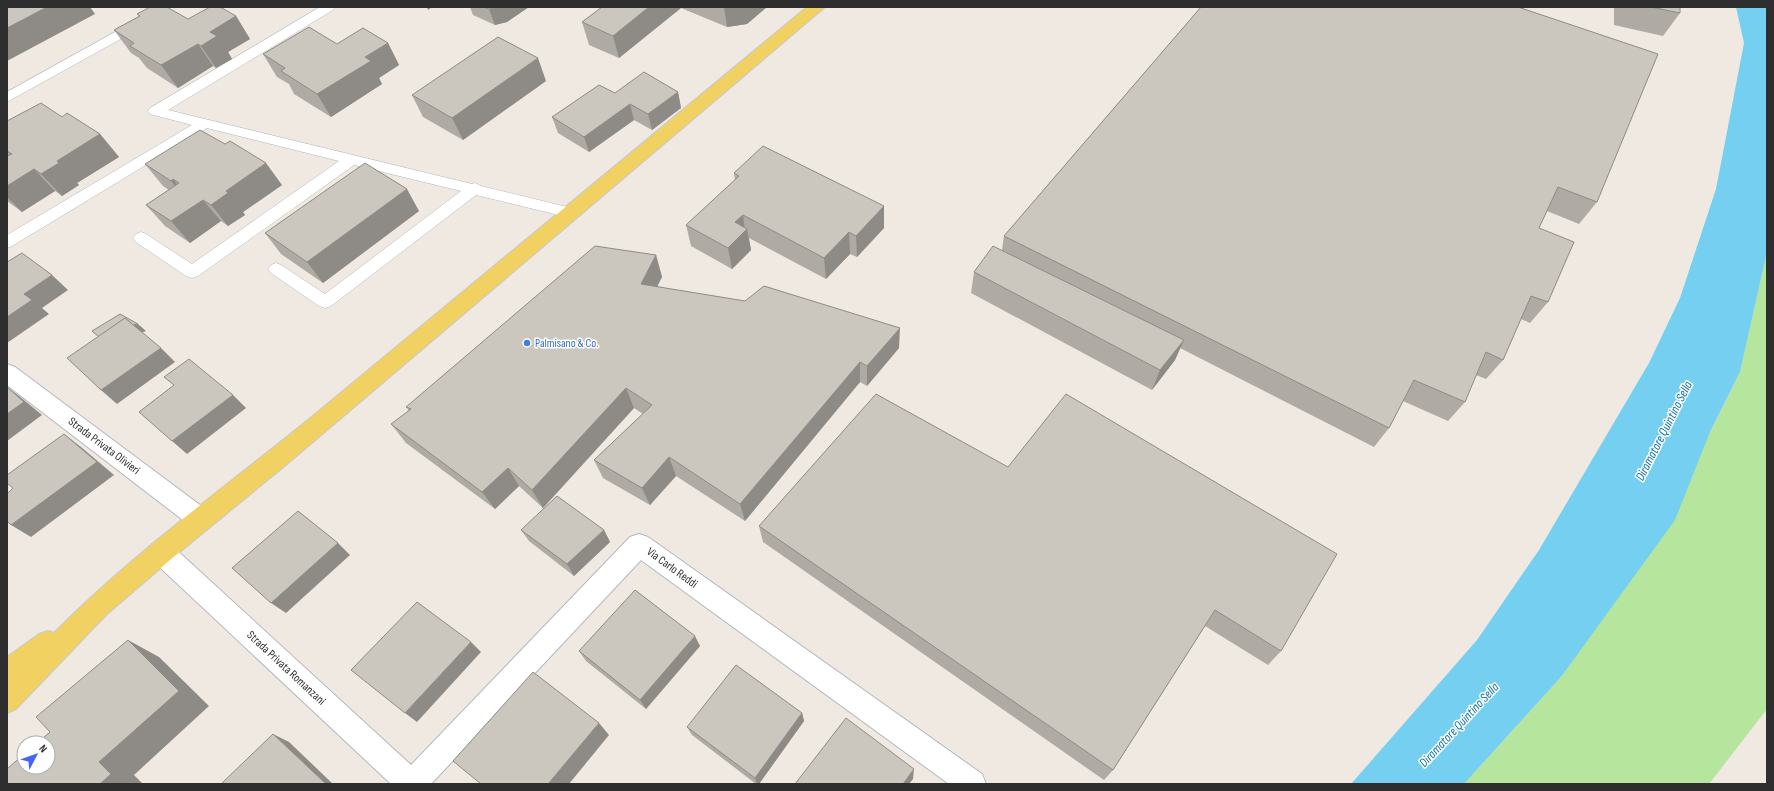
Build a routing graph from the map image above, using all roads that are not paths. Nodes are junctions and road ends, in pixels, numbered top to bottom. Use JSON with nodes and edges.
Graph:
{"nodes":[{"id":1,"x":169,"y":7,"type":"edge"},
{"id":2,"x":329,"y":7,"type":"edge"},
{"id":3,"x":817,"y":7,"type":"edge"},
{"id":4,"x":7,"y":98,"type":"edge"},
{"id":5,"x":205,"y":123,"type":"junction"},
{"id":6,"x":352,"y":159,"type":"junction"},
{"id":7,"x":475,"y":188,"type":"junction"},
{"id":8,"x":571,"y":213,"type":"junction"},
{"id":9,"x":141,"y":238,"type":"dead end"},
{"id":10,"x":7,"y":242,"type":"edge"},
{"id":11,"x":276,"y":269,"type":"dead end"},
{"id":12,"x":7,"y":373,"type":"edge"},
{"id":13,"x":200,"y":519,"type":"junction"},
{"id":14,"x":161,"y":552,"type":"junction"},
{"id":15,"x":97,"y":607,"type":"junction"},
{"id":16,"x":7,"y":673,"type":"edge"},
{"id":17,"x":7,"y":700,"type":"edge"},
{"id":18,"x":412,"y":784,"type":"edge"},
{"id":19,"x":972,"y":784,"type":"edge"}],
"edges":[{"from":1,"to":4,"type":"lane"},
{"from":2,"to":5,"type":"lane"},
{"from":3,"to":8,"type":"main road"},
{"from":5,"to":6,"type":"lane"},
{"from":5,"to":10,"type":"lane"},
{"from":6,"to":7,"type":"lane"},
{"from":6,"to":9,"type":"lane"},
{"from":7,"to":8,"type":"lane"},
{"from":7,"to":11,"type":"lane"},
{"from":8,"to":13,"type":"main road"},
{"from":12,"to":13,"type":"street","name":"Strada Privata Olivieri"},
{"from":13,"to":14,"type":"main road"},
{"from":14,"to":15,"type":"main road"},
{"from":14,"to":18,"type":"street","name":"Strada Privata Romanzani"},
{"from":15,"to":16,"type":"main road"},
{"from":15,"to":17,"type":"main road"},
{"from":18,"to":19,"type":"street","name":"Via Carlo Reddi"}]}
